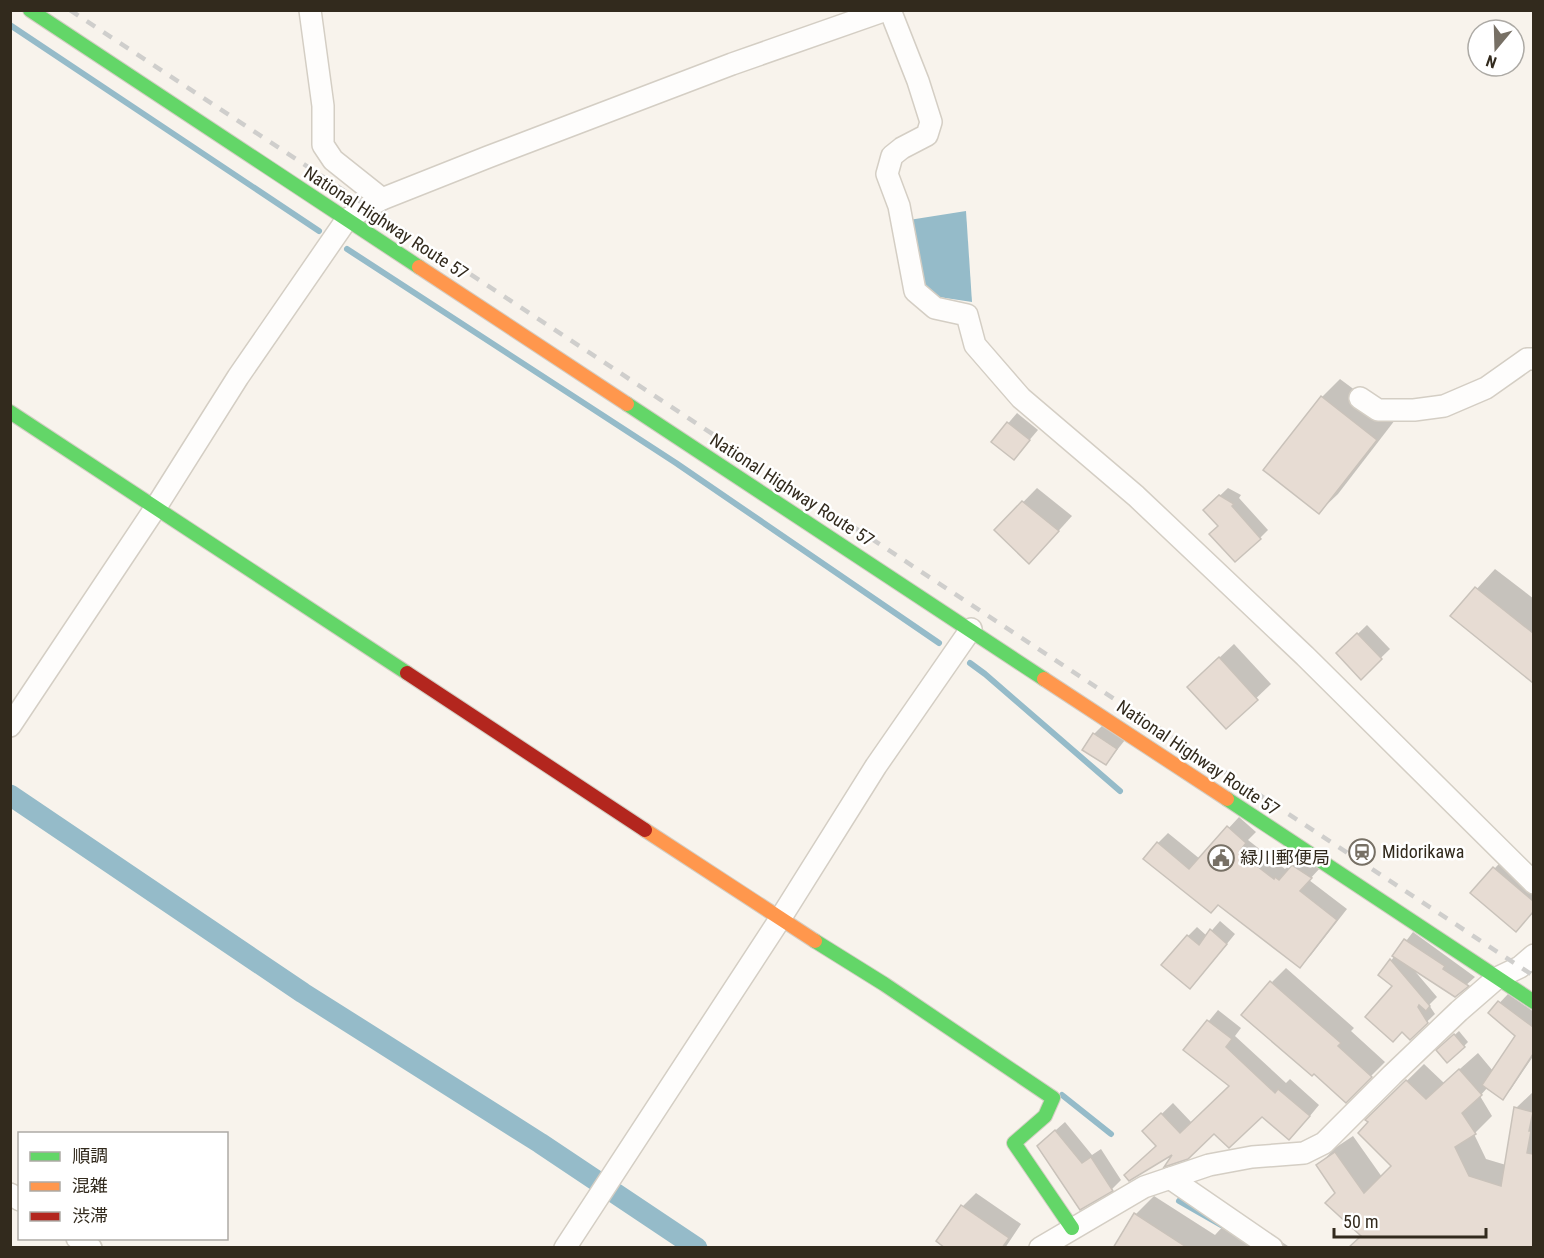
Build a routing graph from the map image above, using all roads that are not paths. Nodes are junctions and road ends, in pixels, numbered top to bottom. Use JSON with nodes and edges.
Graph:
{"nodes":[{"id":1,"x":30,"y":10,"type":"edge"},
{"id":2,"x":309,"y":10,"type":"edge"},
{"id":3,"x":888,"y":10,"type":"edge"},
{"id":4,"x":382,"y":199,"type":"junction"},
{"id":5,"x":347,"y":219,"type":"junction"},
{"id":6,"x":1533,"y":359,"type":"edge"},
{"id":7,"x":1360,"y":398,"type":"dead end"},
{"id":8,"x":10,"y":412,"type":"edge"},
{"id":9,"x":156,"y":507,"type":"junction"},
{"id":10,"x":971,"y":629,"type":"junction"},
{"id":11,"x":10,"y":726,"type":"edge"},
{"id":12,"x":1533,"y":883,"type":"edge"},
{"id":13,"x":780,"y":919,"type":"junction"},
{"id":14,"x":1533,"y":956,"type":"edge"},
{"id":15,"x":1497,"y":978,"type":"junction"},
{"id":16,"x":1533,"y":1002,"type":"edge"},
{"id":17,"x":1170,"y":1179,"type":"junction"},
{"id":18,"x":1072,"y":1228,"type":"junction"},
{"id":19,"x":565,"y":1248,"type":"edge"},
{"id":20,"x":1040,"y":1248,"type":"edge"},
{"id":21,"x":1272,"y":1248,"type":"edge"}],
"edges":[{"from":1,"to":5,"type":"main road","name":"National Highway Route 57"},
{"from":2,"to":4,"type":"street"},
{"from":3,"to":4,"type":"street"},
{"from":3,"to":12,"type":"street"},
{"from":4,"to":5,"type":"street"},
{"from":5,"to":9,"type":"street"},
{"from":5,"to":10,"type":"main road","name":"National Highway Route 57"},
{"from":6,"to":7,"type":"street"},
{"from":8,"to":9,"type":"main road"},
{"from":9,"to":11,"type":"street"},
{"from":9,"to":13,"type":"main road"},
{"from":10,"to":13,"type":"street"},
{"from":10,"to":15,"type":"main road","name":"National Highway Route 57"},
{"from":13,"to":18,"type":"main road"},
{"from":13,"to":19,"type":"street"},
{"from":14,"to":15,"type":"street"},
{"from":15,"to":16,"type":"main road","name":"National Highway Route 57"},
{"from":15,"to":17,"type":"street"},
{"from":17,"to":18,"type":"street"},
{"from":17,"to":21,"type":"street"},
{"from":18,"to":20,"type":"street"}]}
